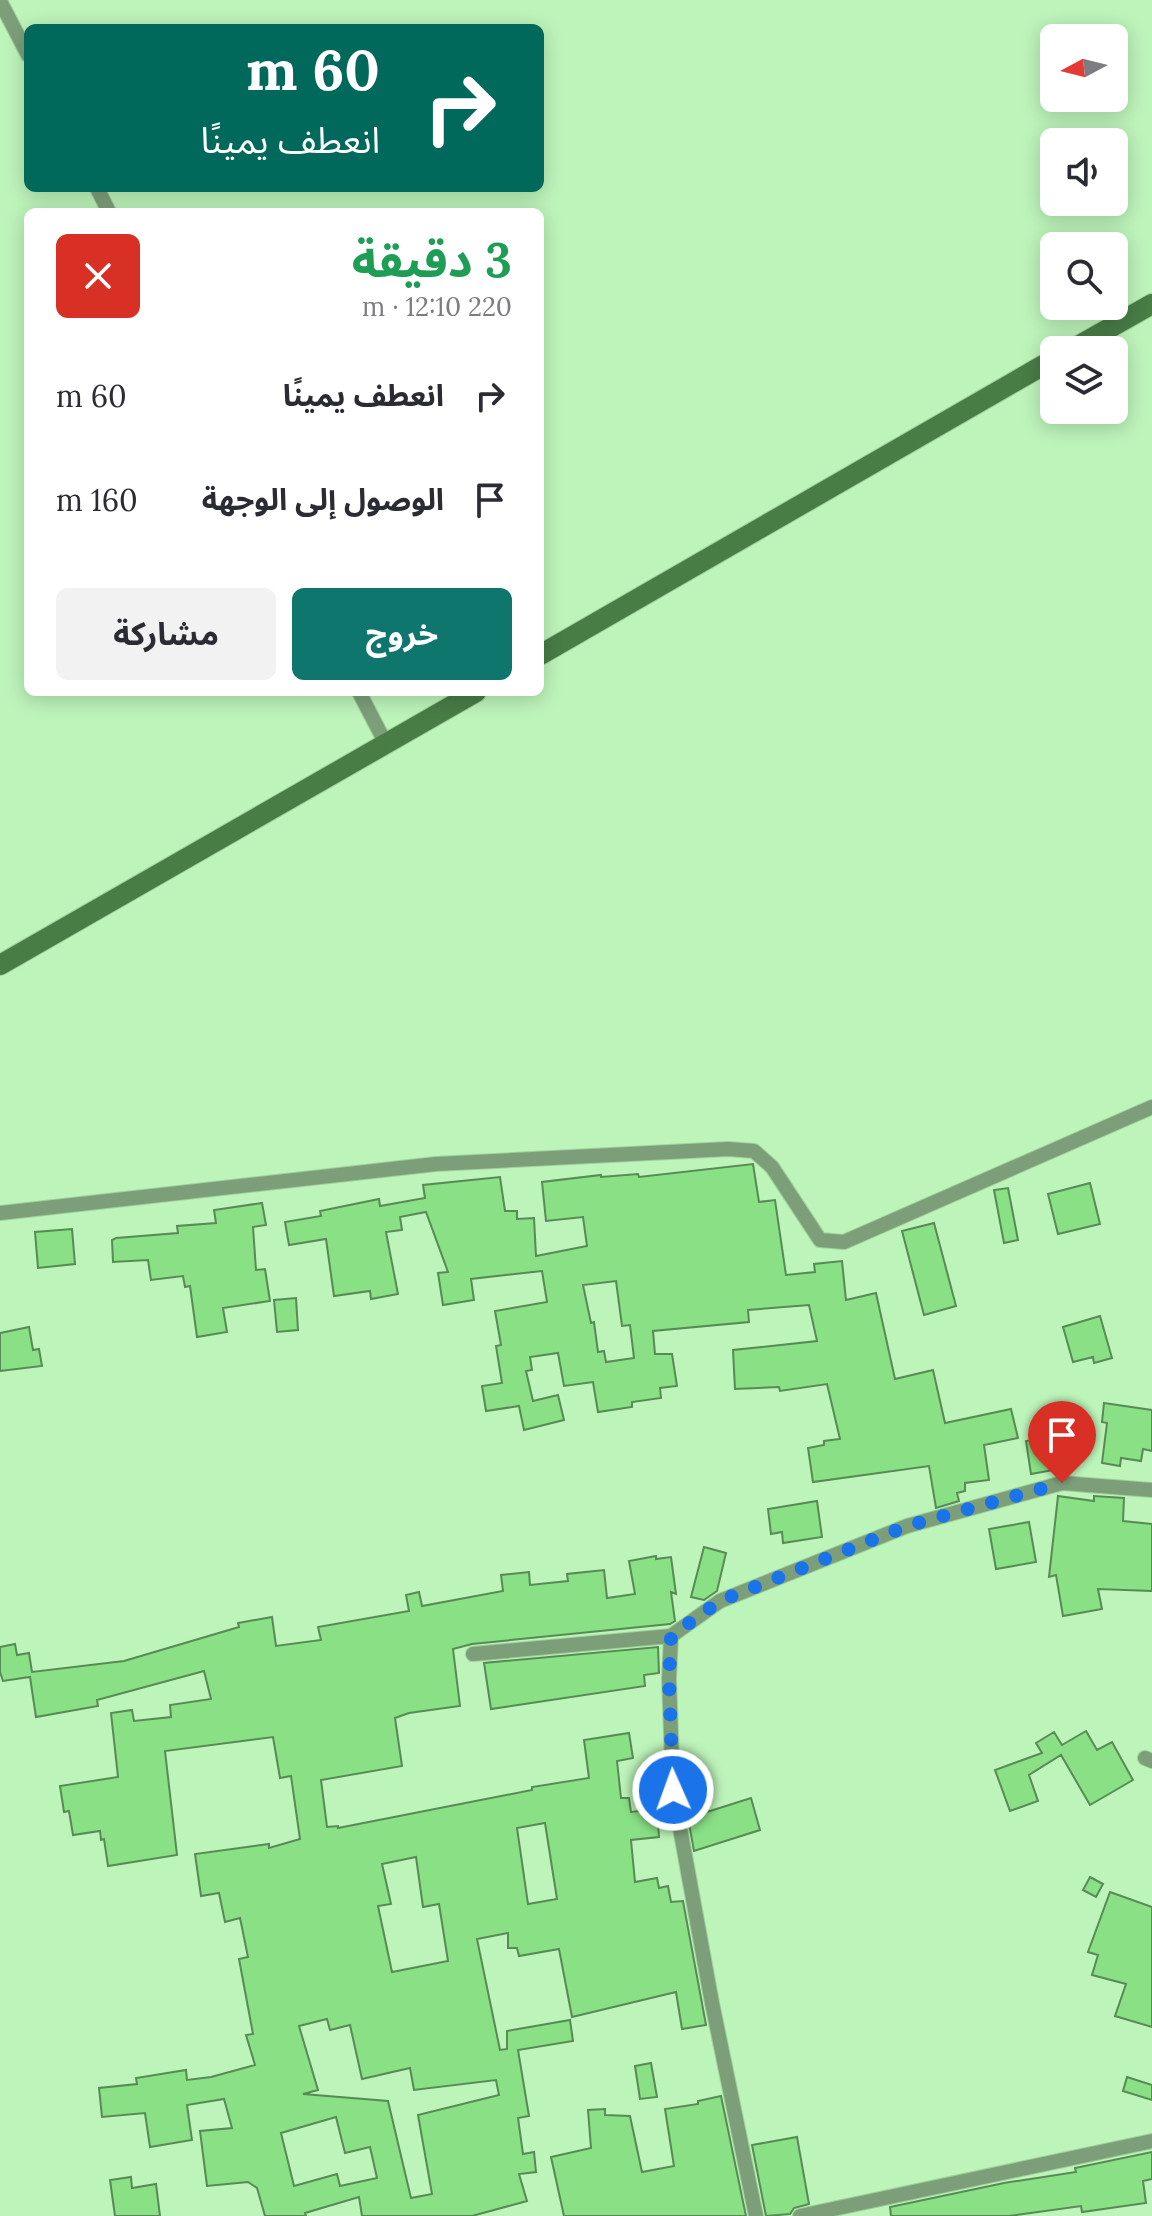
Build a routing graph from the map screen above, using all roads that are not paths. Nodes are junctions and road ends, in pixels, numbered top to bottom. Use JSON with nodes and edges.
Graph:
{"nodes":[{"id":1,"x":0,"y":1,"type":"edge"},
{"id":2,"x":24,"y":47,"type":"edge"},
{"id":3,"x":1152,"y":304,"type":"edge"},
{"id":4,"x":1096,"y":336,"type":"edge"},
{"id":5,"x":1040,"y":367,"type":"edge"},
{"id":6,"x":544,"y":653,"type":"edge"},
{"id":7,"x":361,"y":696,"type":"edge"},
{"id":8,"x":469,"y":696,"type":"edge"},
{"id":9,"x":386,"y":744,"type":"junction"},
{"id":10,"x":0,"y":965,"type":"edge"},
{"id":11,"x":1152,"y":1107,"type":"edge"},
{"id":12,"x":0,"y":1213,"type":"edge"},
{"id":13,"x":1152,"y":1490,"type":"edge"},
{"id":14,"x":671,"y":1636,"type":"junction"},
{"id":15,"x":473,"y":1654,"type":"dead end"},
{"id":16,"x":1152,"y":2141,"type":"edge"},
{"id":17,"x":756,"y":2216,"type":"edge"},
{"id":18,"x":800,"y":2216,"type":"edge"}],
"edges":[{"from":1,"to":2,"type":"street"},
{"from":3,"to":4,"type":"main road"},
{"from":5,"to":6,"type":"main road"},
{"from":7,"to":9,"type":"street"},
{"from":8,"to":9,"type":"main road"},
{"from":9,"to":10,"type":"main road"},
{"from":11,"to":12,"type":"street"},
{"from":13,"to":14,"type":"street"},
{"from":14,"to":15,"type":"street"},
{"from":14,"to":17,"type":"street"},
{"from":16,"to":18,"type":"street"}]}
